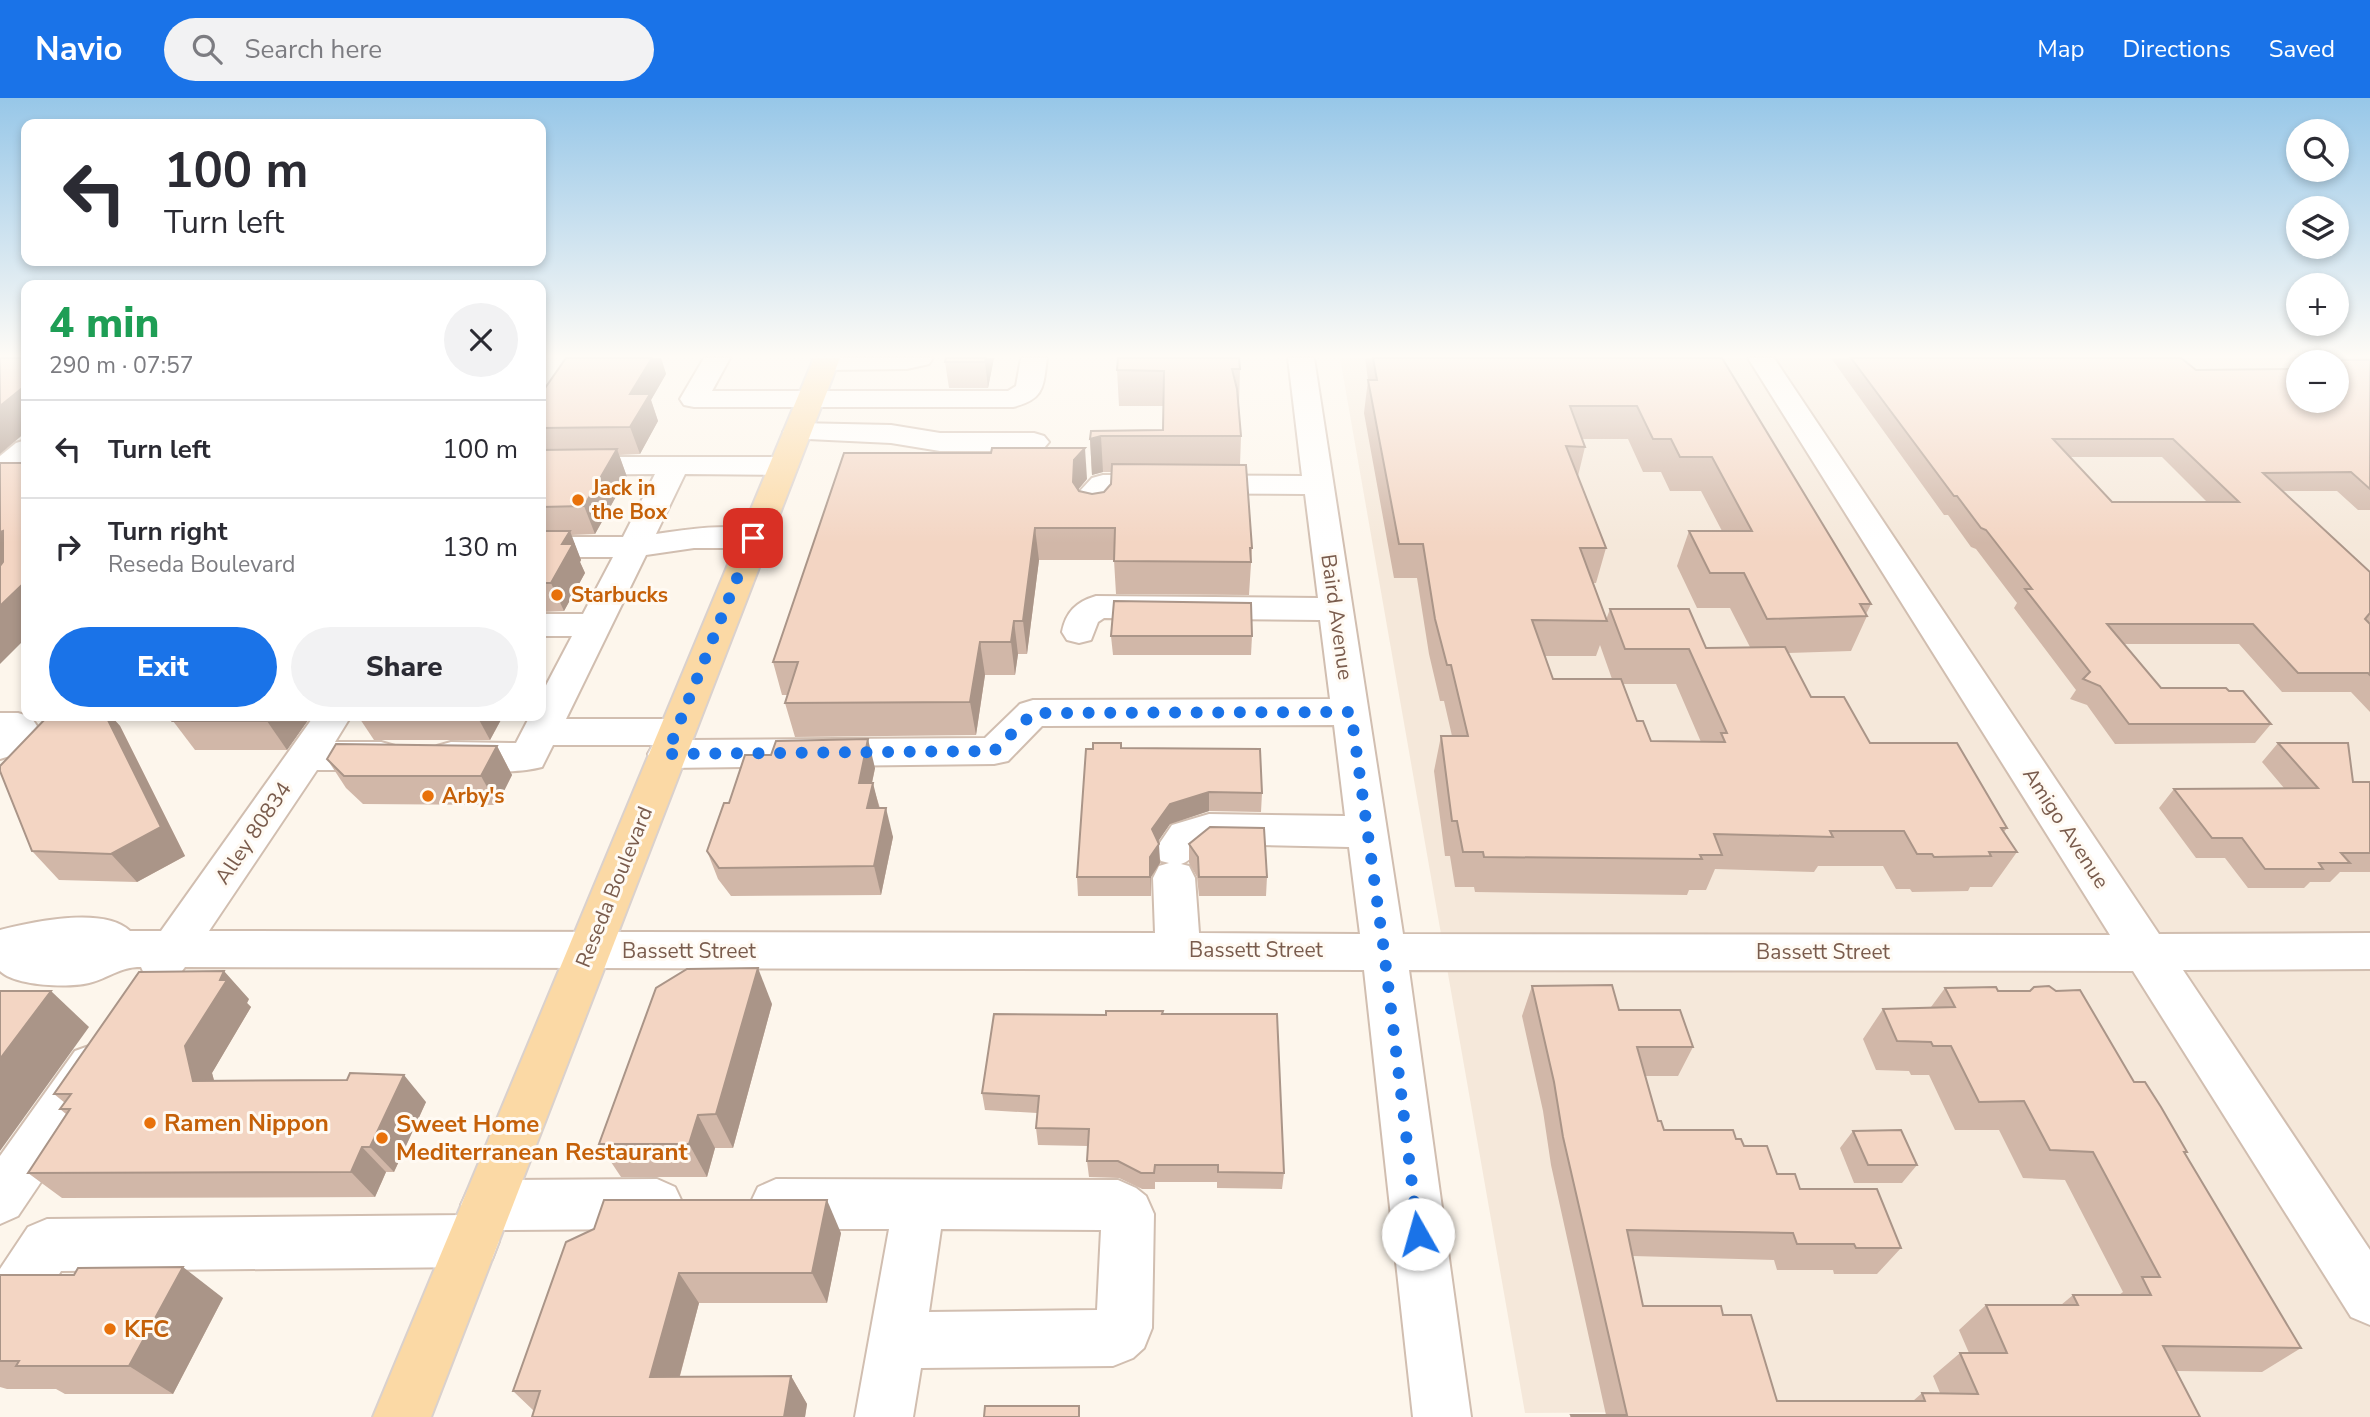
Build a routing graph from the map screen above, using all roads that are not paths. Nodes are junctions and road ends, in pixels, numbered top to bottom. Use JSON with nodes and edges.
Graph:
{"nodes":[{"id":1,"x":802,"y":420,"type":"edge"},
{"id":2,"x":1310,"y":420,"type":"edge"},
{"id":3,"x":1801,"y":420,"type":"edge"},
{"id":4,"x":797,"y":432,"type":"junction"},
{"id":5,"x":1034,"y":442,"type":"dead end"},
{"id":6,"x":21,"y":453,"type":"edge"},
{"id":7,"x":546,"y":466,"type":"edge"},
{"id":8,"x":674,"y":466,"type":"junction"},
{"id":9,"x":783,"y":466,"type":"junction"},
{"id":10,"x":0,"y":471,"type":"edge"},
{"id":11,"x":1319,"y":485,"type":"junction"},
{"id":12,"x":1094,"y":514,"type":"edge"},
{"id":13,"x":753,"y":538,"type":"junction"},
{"id":14,"x":546,"y":547,"type":"edge"},
{"id":15,"x":634,"y":547,"type":"junction"},
{"id":16,"x":1336,"y":609,"type":"junction"},
{"id":17,"x":546,"y":625,"type":"edge"},
{"id":18,"x":594,"y":625,"type":"junction"},
{"id":19,"x":1079,"y":632,"type":"dead end"},
{"id":20,"x":1351,"y":712,"type":"junction"},
{"id":21,"x":330,"y":721,"type":"edge"},
{"id":22,"x":0,"y":726,"type":"edge"},
{"id":23,"x":541,"y":732,"type":"junction"},
{"id":24,"x":671,"y":743,"type":"junction"},
{"id":25,"x":0,"y":746,"type":"edge"},
{"id":26,"x":306,"y":756,"type":"junction"},
{"id":27,"x":1368,"y":832,"type":"junction"},
{"id":28,"x":3,"y":948,"type":"edge"},
{"id":29,"x":145,"y":949,"type":"junction"},
{"id":30,"x":1178,"y":950,"type":"junction"},
{"id":31,"x":589,"y":951,"type":"junction"},
{"id":32,"x":1384,"y":951,"type":"junction"},
{"id":33,"x":2370,"y":951,"type":"edge"},
{"id":34,"x":2148,"y":953,"type":"junction"},
{"id":35,"x":0,"y":1199,"type":"edge"},
{"id":36,"x":919,"y":1205,"type":"junction"},
{"id":37,"x":480,"y":1223,"type":"junction"},
{"id":38,"x":2370,"y":1298,"type":"edge"},
{"id":39,"x":0,"y":1318,"type":"edge"},
{"id":40,"x":897,"y":1340,"type":"junction"},
{"id":41,"x":402,"y":1417,"type":"edge"},
{"id":42,"x":884,"y":1417,"type":"edge"},
{"id":43,"x":1442,"y":1417,"type":"edge"}],
"edges":[{"from":1,"to":4,"type":"main road","name":"Reseda Boulevard"},
{"from":2,"to":11,"type":"street","name":"Baird Avenue"},
{"from":3,"to":34,"type":"street","name":"Amigo Avenue"},
{"from":4,"to":5,"type":"street"},
{"from":4,"to":9,"type":"main road","name":"Reseda Boulevard"},
{"from":6,"to":10,"type":"street"},
{"from":7,"to":8,"type":"street"},
{"from":8,"to":9,"type":"street"},
{"from":8,"to":15,"type":"street"},
{"from":9,"to":13,"type":"main road","name":"Reseda Boulevard"},
{"from":11,"to":12,"type":"street"},
{"from":11,"to":16,"type":"street","name":"Baird Avenue"},
{"from":13,"to":15,"type":"street"},
{"from":13,"to":24,"type":"main road","name":"Reseda Boulevard"},
{"from":14,"to":15,"type":"street"},
{"from":15,"to":18,"type":"street"},
{"from":16,"to":19,"type":"street"},
{"from":16,"to":20,"type":"street","name":"Baird Avenue"},
{"from":17,"to":18,"type":"street"},
{"from":18,"to":23,"type":"street"},
{"from":20,"to":24,"type":"street"},
{"from":20,"to":27,"type":"street","name":"Baird Avenue"},
{"from":21,"to":26,"type":"street","name":"Alley 80834"},
{"from":22,"to":25,"type":"street"},
{"from":23,"to":24,"type":"street"},
{"from":23,"to":26,"type":"street"},
{"from":24,"to":31,"type":"main road","name":"Reseda Boulevard"},
{"from":26,"to":29,"type":"street","name":"Alley 80834"},
{"from":27,"to":30,"type":"street"},
{"from":27,"to":32,"type":"street","name":"Baird Avenue"},
{"from":28,"to":29,"type":"street"},
{"from":29,"to":31,"type":"street","name":"Bassett Street"},
{"from":29,"to":35,"type":"street","name":"Alley 80834"},
{"from":30,"to":31,"type":"street","name":"Bassett Street"},
{"from":30,"to":32,"type":"street","name":"Bassett Street"},
{"from":31,"to":37,"type":"main road","name":"Reseda Boulevard"},
{"from":32,"to":34,"type":"street","name":"Bassett Street"},
{"from":32,"to":43,"type":"street","name":"Baird Avenue"},
{"from":33,"to":34,"type":"street","name":"Bassett Street"},
{"from":34,"to":38,"type":"street","name":"Amigo Avenue"},
{"from":36,"to":37,"type":"street"},
{"from":36,"to":40,"type":"street"},
{"from":36,"to":40,"type":"street"},
{"from":37,"to":39,"type":"street"},
{"from":37,"to":41,"type":"main road","name":"Reseda Boulevard"},
{"from":40,"to":42,"type":"street"}]}
